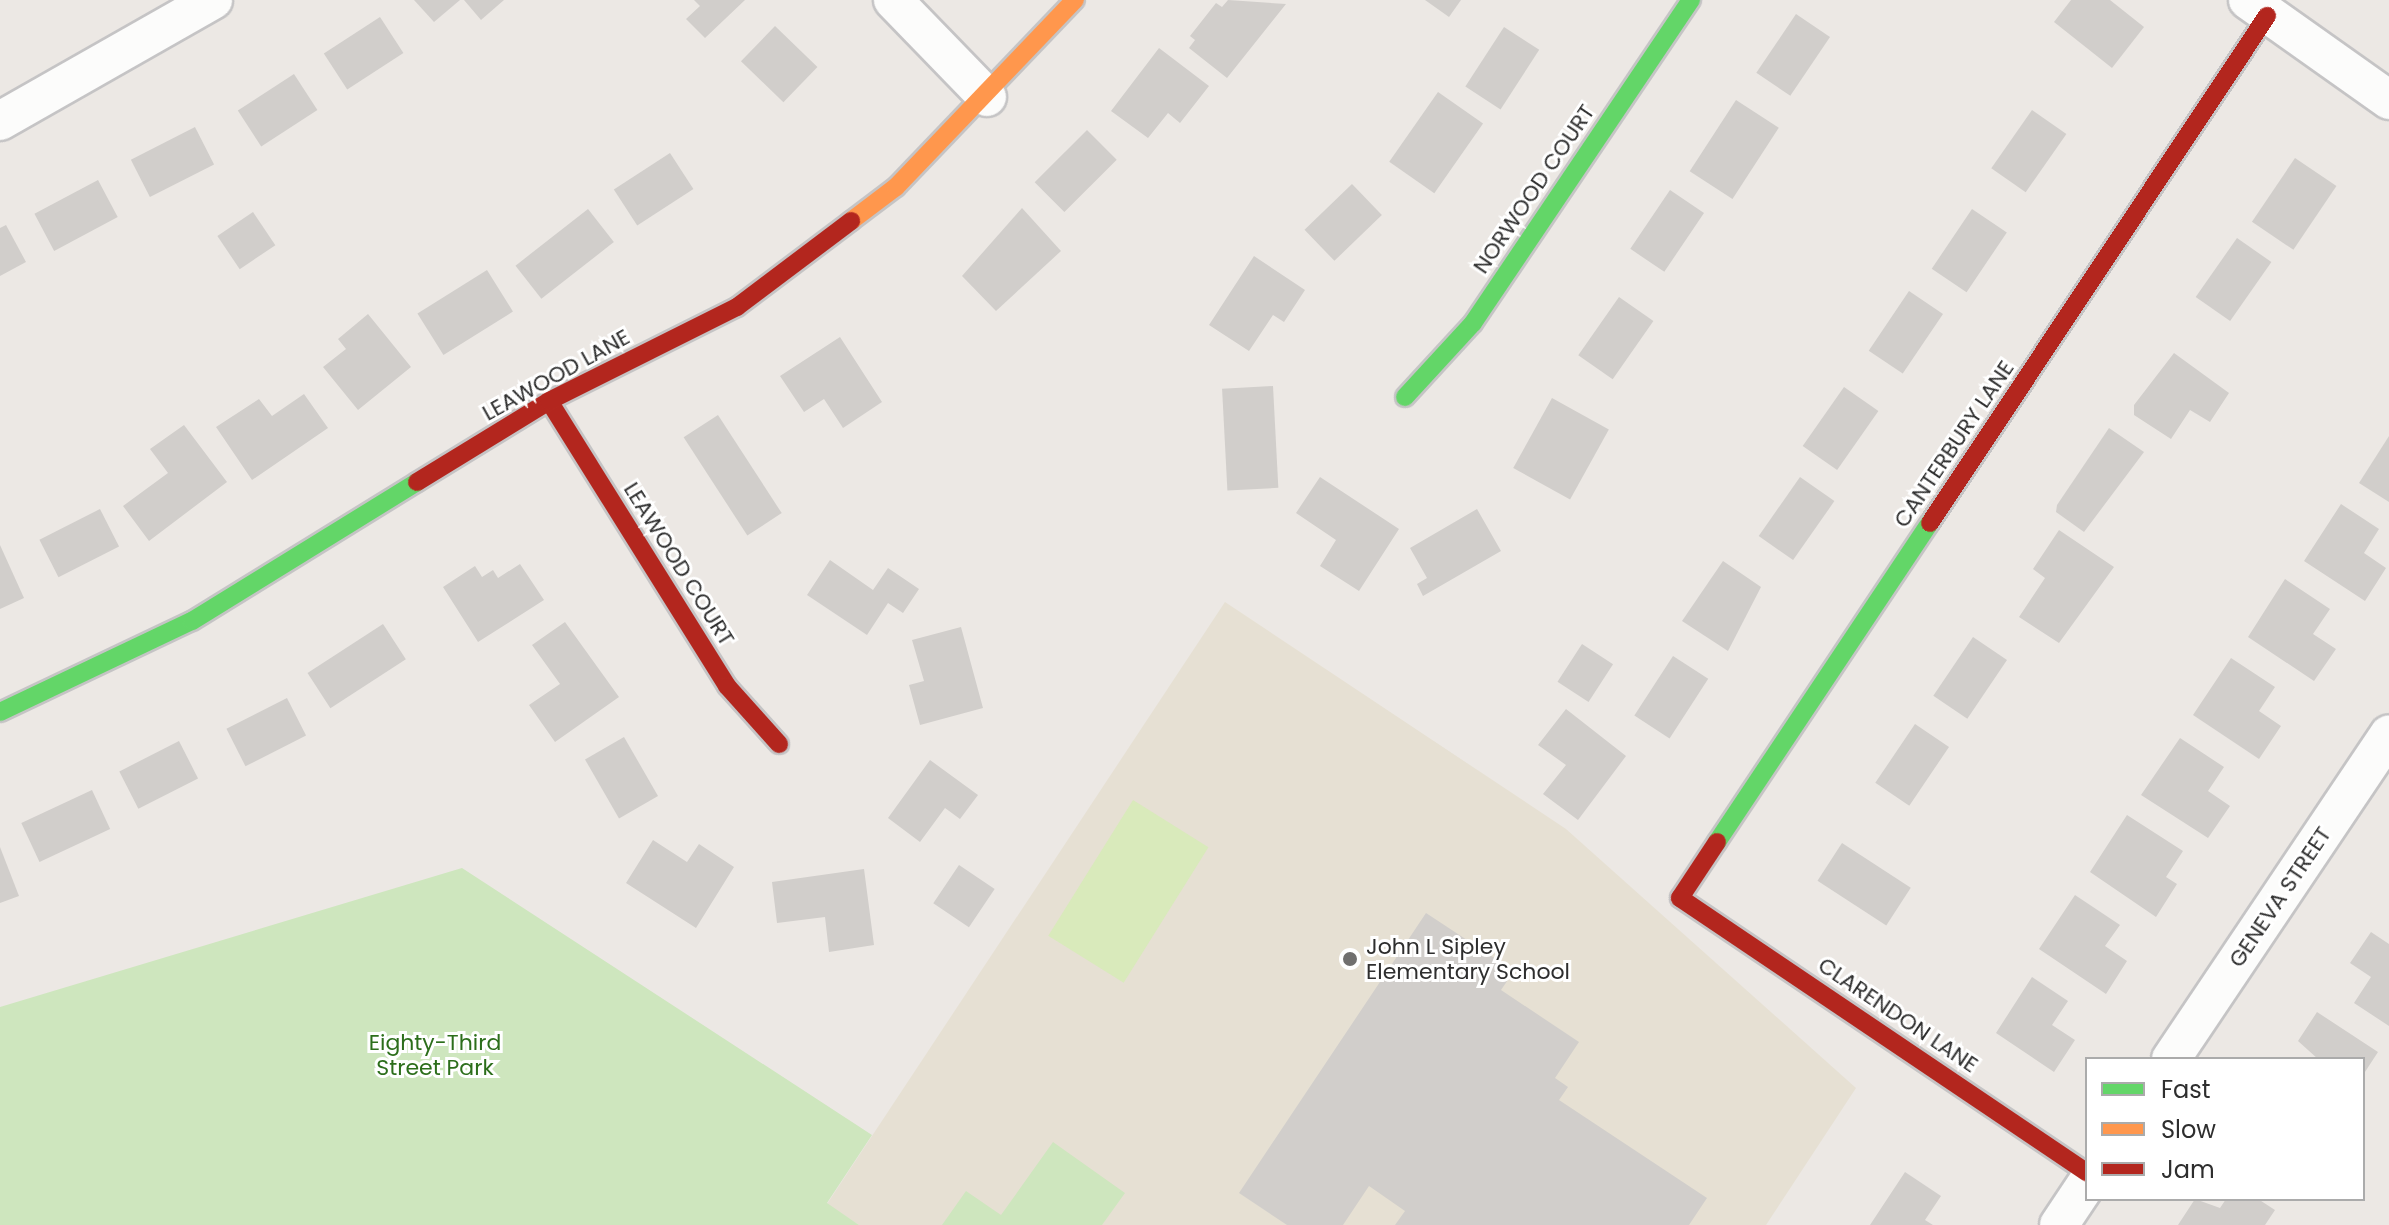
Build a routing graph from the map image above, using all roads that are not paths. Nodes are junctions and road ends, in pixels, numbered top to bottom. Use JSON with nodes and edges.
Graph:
{"nodes":[{"id":1,"x":213,"y":0,"type":"edge"},
{"id":2,"x":893,"y":0,"type":"edge"},
{"id":3,"x":1075,"y":0,"type":"edge"},
{"id":4,"x":1691,"y":0,"type":"edge"},
{"id":5,"x":2258,"y":8,"type":"edge"},
{"id":6,"x":987,"y":97,"type":"junction"},
{"id":7,"x":2389,"y":100,"type":"edge"},
{"id":8,"x":0,"y":121,"type":"edge"},
{"id":9,"x":1405,"y":397,"type":"dead end"},
{"id":10,"x":549,"y":401,"type":"junction"},
{"id":11,"x":0,"y":712,"type":"edge"},
{"id":12,"x":2389,"y":735,"type":"edge"},
{"id":13,"x":779,"y":744,"type":"dead end"},
{"id":14,"x":1680,"y":898,"type":"joint"},
{"id":15,"x":2172,"y":1057,"type":"edge"},
{"id":16,"x":2085,"y":1172,"type":"edge"},
{"id":17,"x":2085,"y":1186,"type":"edge"},
{"id":18,"x":2059,"y":1225,"type":"edge"}],
"edges":[{"from":1,"to":8,"type":"street"},
{"from":2,"to":6,"type":"street"},
{"from":3,"to":6,"type":"street","name":"LEAWOOD LANE"},
{"from":4,"to":9,"type":"street","name":"NORWOOD COURT"},
{"from":5,"to":7,"type":"street"},
{"from":5,"to":14,"type":"street","name":"CANTERBURY LANE"},
{"from":6,"to":10,"type":"street","name":"LEAWOOD LANE"},
{"from":10,"to":11,"type":"street","name":"LEAWOOD LANE"},
{"from":10,"to":13,"type":"street","name":"LEAWOOD COURT"},
{"from":12,"to":15,"type":"street","name":"GENEVA STREET"},
{"from":14,"to":16,"type":"street","name":"CLARENDON LANE"},
{"from":17,"to":18,"type":"street"}]}
